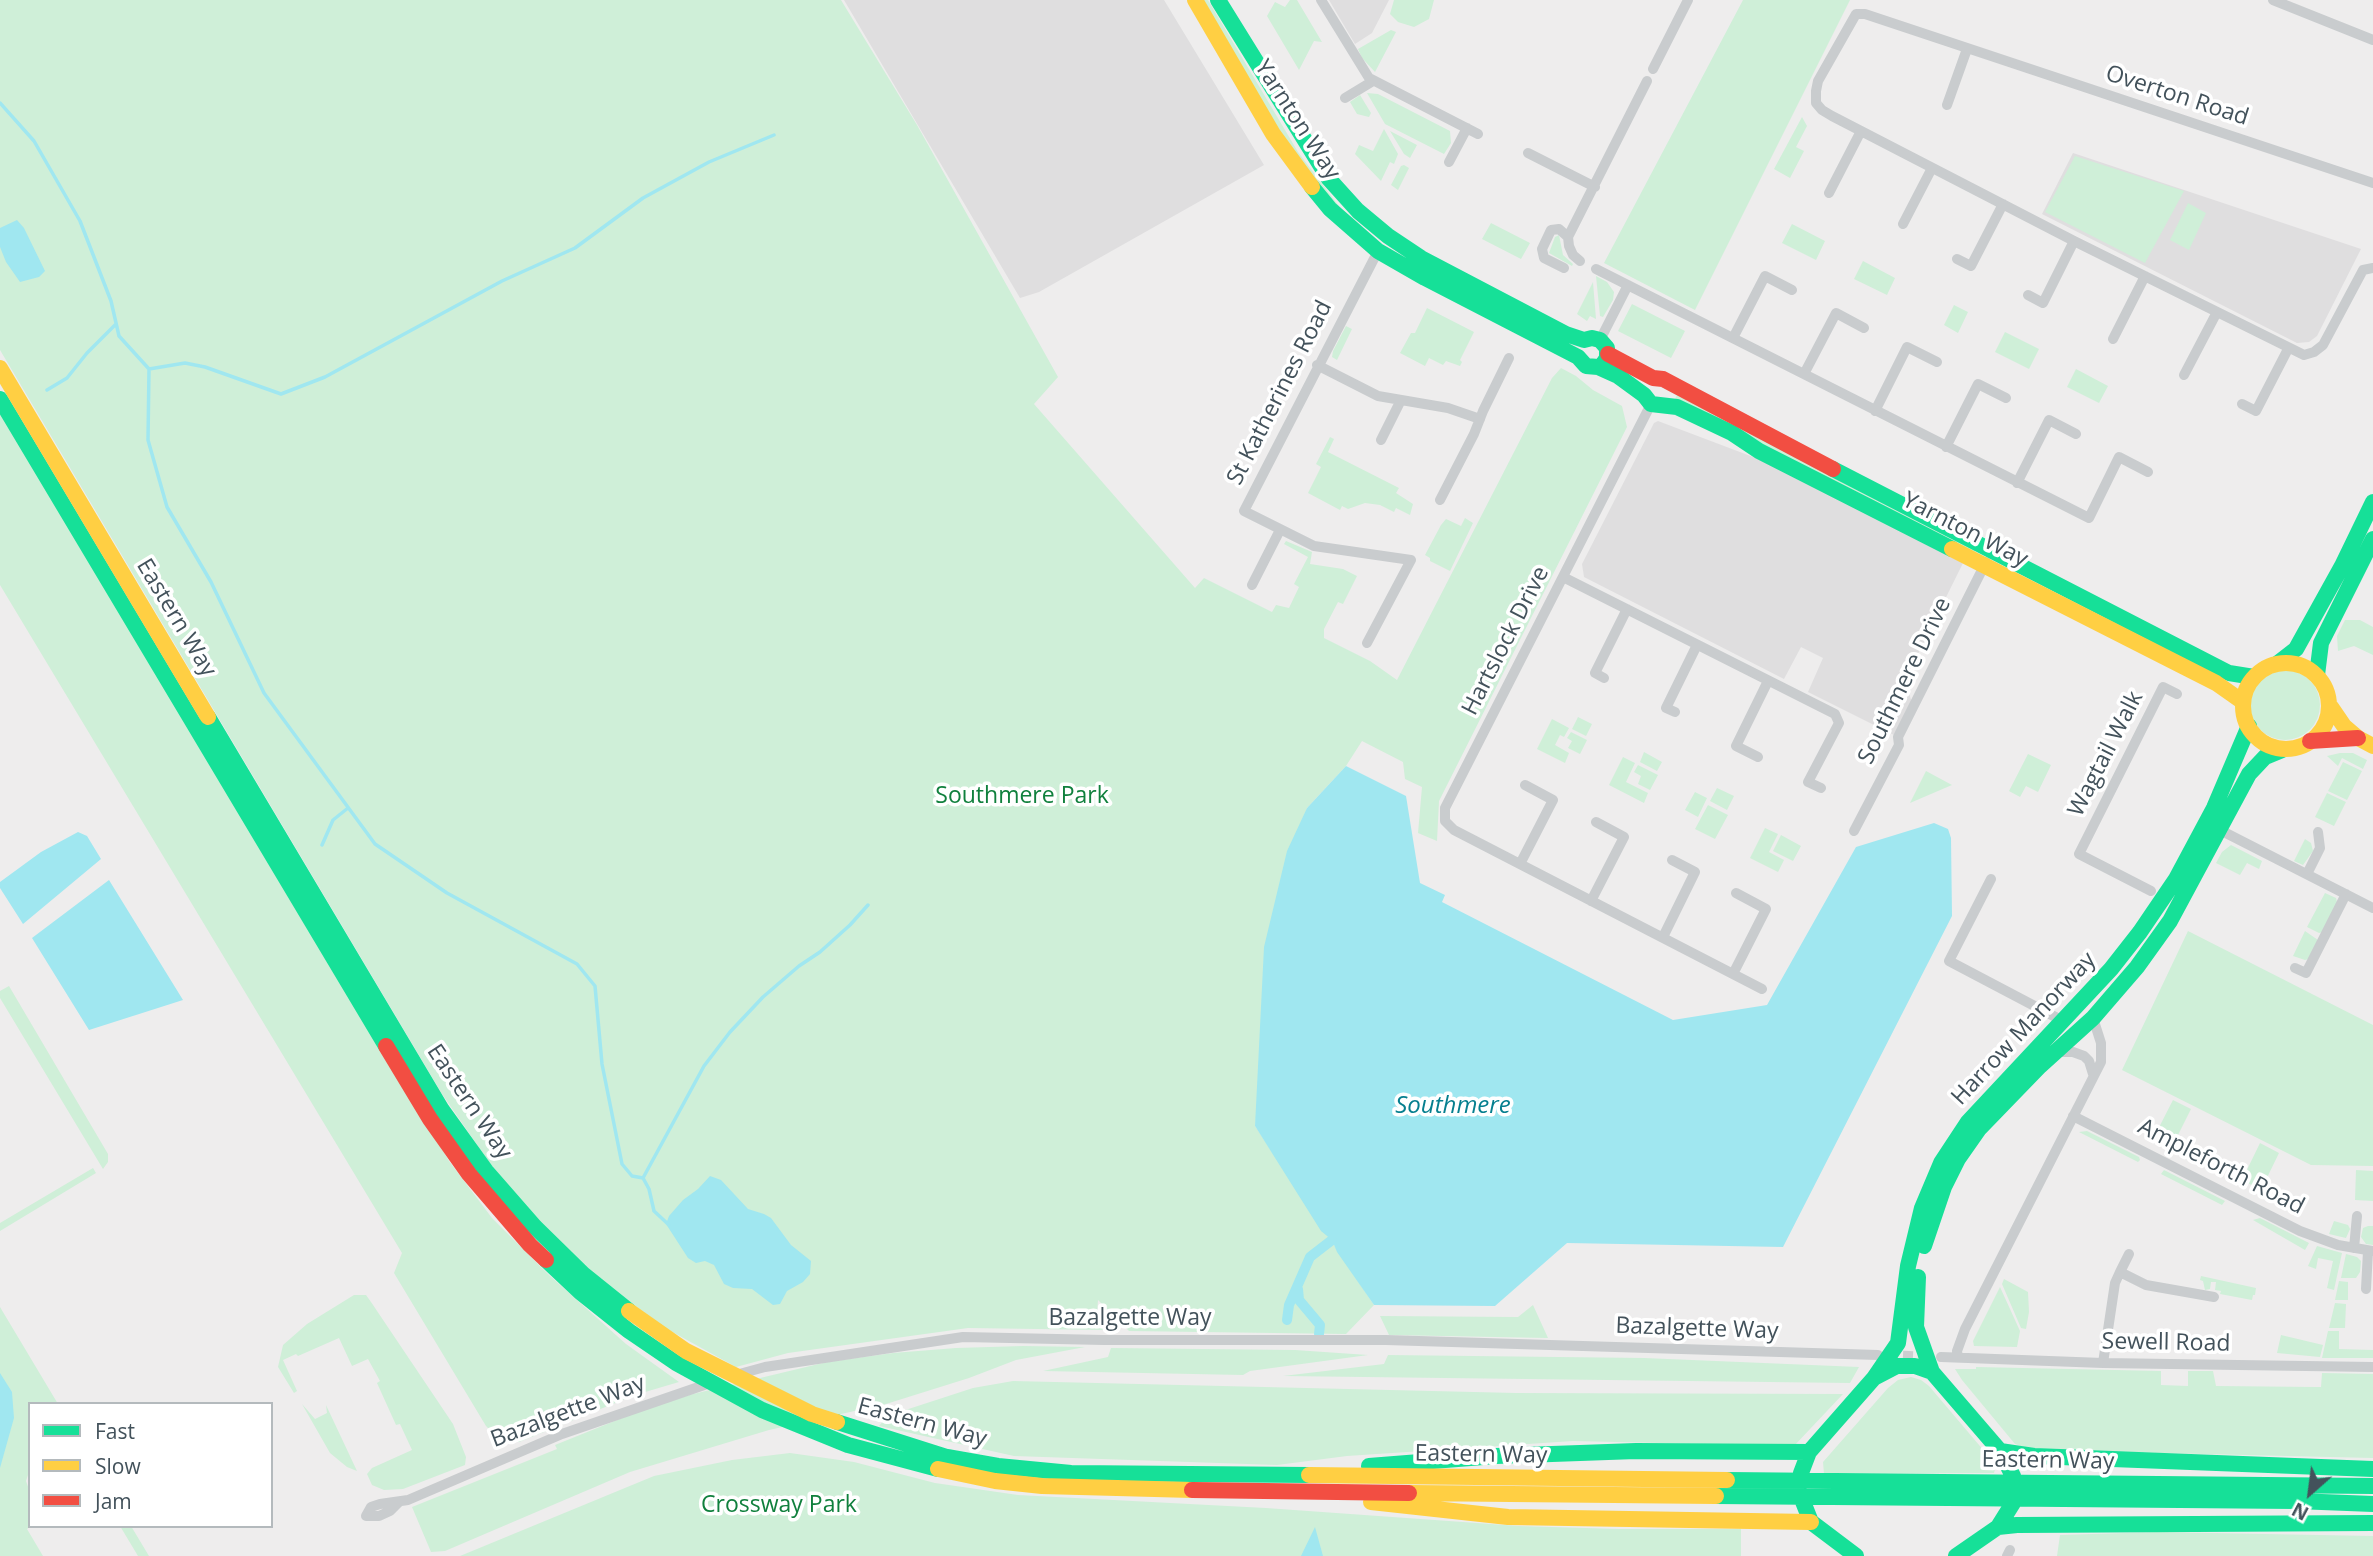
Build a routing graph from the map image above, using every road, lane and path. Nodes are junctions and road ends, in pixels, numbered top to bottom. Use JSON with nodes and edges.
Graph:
{"nodes":[{"id":1,"x":1195,"y":0,"type":"edge"},
{"id":2,"x":1218,"y":0,"type":"edge"},
{"id":3,"x":1321,"y":0,"type":"edge"},
{"id":4,"x":1688,"y":0,"type":"edge"},
{"id":5,"x":2273,"y":0,"type":"edge"},
{"id":6,"x":2373,"y":40,"type":"edge"},
{"id":7,"x":1967,"y":49,"type":"junction"},
{"id":8,"x":1653,"y":69,"type":"dead end"},
{"id":9,"x":1373,"y":81,"type":"junction"},
{"id":10,"x":1647,"y":81,"type":"dead end"},
{"id":11,"x":1345,"y":98,"type":"dead end"},
{"id":12,"x":1947,"y":105,"type":"dead end"},
{"id":13,"x":1467,"y":128,"type":"junction"},
{"id":14,"x":1861,"y":131,"type":"junction"},
{"id":15,"x":1478,"y":134,"type":"dead end"},
{"id":16,"x":1528,"y":153,"type":"dead end"},
{"id":17,"x":1449,"y":162,"type":"dead end"},
{"id":18,"x":1932,"y":168,"type":"junction"},
{"id":19,"x":2373,"y":183,"type":"edge"},
{"id":20,"x":1595,"y":187,"type":"junction"},
{"id":21,"x":1829,"y":193,"type":"dead end"},
{"id":22,"x":2003,"y":204,"type":"junction"},
{"id":23,"x":1903,"y":225,"type":"dead end"},
{"id":24,"x":1388,"y":236,"type":"junction"},
{"id":25,"x":1568,"y":237,"type":"junction"},
{"id":26,"x":2074,"y":241,"type":"junction"},
{"id":27,"x":1378,"y":251,"type":"junction"},
{"id":28,"x":1956,"y":259,"type":"dead end"},
{"id":29,"x":1580,"y":261,"type":"dead end"},
{"id":30,"x":1564,"y":268,"type":"dead end"},
{"id":31,"x":2373,"y":268,"type":"edge"},
{"id":32,"x":1596,"y":269,"type":"dead end"},
{"id":33,"x":2145,"y":276,"type":"junction"},
{"id":34,"x":1628,"y":285,"type":"junction"},
{"id":35,"x":1792,"y":290,"type":"dead end"},
{"id":36,"x":2028,"y":295,"type":"dead end"},
{"id":37,"x":2217,"y":312,"type":"junction"},
{"id":38,"x":1864,"y":327,"type":"dead end"},
{"id":39,"x":1733,"y":338,"type":"junction"},
{"id":40,"x":2113,"y":339,"type":"dead end"},
{"id":41,"x":2288,"y":349,"type":"junction"},
{"id":42,"x":1597,"y":350,"type":"junction"},
{"id":43,"x":1509,"y":358,"type":"dead end"},
{"id":44,"x":1937,"y":362,"type":"dead end"},
{"id":45,"x":1317,"y":365,"type":"junction"},
{"id":46,"x":0,"y":368,"type":"edge"},
{"id":47,"x":1804,"y":374,"type":"junction"},
{"id":48,"x":2184,"y":374,"type":"dead end"},
{"id":49,"x":1653,"y":378,"type":"junction"},
{"id":50,"x":1671,"y":385,"type":"junction"},
{"id":51,"x":2006,"y":398,"type":"dead end"},
{"id":52,"x":0,"y":399,"type":"edge"},
{"id":53,"x":1401,"y":400,"type":"junction"},
{"id":54,"x":1653,"y":401,"type":"junction"},
{"id":55,"x":2242,"y":404,"type":"dead end"},
{"id":56,"x":1875,"y":411,"type":"junction"},
{"id":57,"x":1480,"y":419,"type":"junction"},
{"id":58,"x":2076,"y":434,"type":"dead end"},
{"id":59,"x":1381,"y":440,"type":"dead end"},
{"id":60,"x":1946,"y":447,"type":"junction"},
{"id":61,"x":2148,"y":472,"type":"dead end"},
{"id":62,"x":2017,"y":483,"type":"junction"},
{"id":63,"x":1440,"y":500,"type":"dead end"},
{"id":64,"x":2373,"y":502,"type":"edge"},
{"id":65,"x":1280,"y":530,"type":"junction"},
{"id":66,"x":2373,"y":539,"type":"edge"},
{"id":67,"x":1992,"y":550,"type":"junction"},
{"id":68,"x":1985,"y":565,"type":"junction"},
{"id":69,"x":1563,"y":577,"type":"junction"},
{"id":70,"x":1252,"y":585,"type":"dead end"},
{"id":71,"x":1627,"y":609,"type":"junction"},
{"id":72,"x":1367,"y":643,"type":"dead end"},
{"id":73,"x":1697,"y":645,"type":"junction"},
{"id":74,"x":2278,"y":663,"type":"junction"},
{"id":75,"x":2317,"y":675,"type":"junction"},
{"id":76,"x":2254,"y":677,"type":"junction"},
{"id":77,"x":1604,"y":678,"type":"dead end"},
{"id":78,"x":1768,"y":681,"type":"junction"},
{"id":79,"x":2177,"y":694,"type":"dead end"},
{"id":80,"x":2243,"y":702,"type":"junction"},
{"id":81,"x":2330,"y":707,"type":"junction"},
{"id":82,"x":1675,"y":712,"type":"dead end"},
{"id":83,"x":2249,"y":726,"type":"junction"},
{"id":84,"x":2311,"y":741,"type":"junction"},
{"id":85,"x":2366,"y":742,"type":"edge"},
{"id":86,"x":2282,"y":750,"type":"junction"},
{"id":87,"x":1758,"y":757,"type":"dead end"},
{"id":88,"x":1525,"y":785,"type":"dead end"},
{"id":89,"x":1821,"y":788,"type":"dead end"},
{"id":90,"x":1596,"y":822,"type":"dead end"},
{"id":91,"x":2220,"y":830,"type":"junction"},
{"id":92,"x":1854,"y":831,"type":"dead end"},
{"id":93,"x":2318,"y":831,"type":"dead end"},
{"id":94,"x":1672,"y":860,"type":"dead end"},
{"id":95,"x":1520,"y":864,"type":"junction"},
{"id":96,"x":2307,"y":874,"type":"junction"},
{"id":97,"x":1991,"y":879,"type":"dead end"},
{"id":98,"x":2151,"y":891,"type":"dead end"},
{"id":99,"x":1736,"y":893,"type":"dead end"},
{"id":100,"x":2346,"y":894,"type":"junction"},
{"id":101,"x":1591,"y":901,"type":"junction"},
{"id":102,"x":2373,"y":908,"type":"edge"},
{"id":103,"x":1663,"y":937,"type":"junction"},
{"id":104,"x":2295,"y":968,"type":"dead end"},
{"id":105,"x":1733,"y":974,"type":"junction"},
{"id":106,"x":1762,"y":989,"type":"dead end"},
{"id":107,"x":2093,"y":1018,"type":"junction"},
{"id":108,"x":2063,"y":1021,"type":"junction"},
{"id":109,"x":2056,"y":1052,"type":"junction"},
{"id":110,"x":2036,"y":1059,"type":"junction"},
{"id":111,"x":2093,"y":1074,"type":"junction"},
{"id":112,"x":2073,"y":1116,"type":"junction"},
{"id":113,"x":2357,"y":1216,"type":"dead end"},
{"id":114,"x":2354,"y":1248,"type":"junction"},
{"id":115,"x":2371,"y":1251,"type":"edge"},
{"id":116,"x":2129,"y":1254,"type":"dead end"},
{"id":117,"x":2120,"y":1272,"type":"junction"},
{"id":118,"x":2366,"y":1289,"type":"dead end"},
{"id":119,"x":2214,"y":1297,"type":"dead end"},
{"id":120,"x":1878,"y":1355,"type":"tunnel mouth"},
{"id":121,"x":1941,"y":1357,"type":"tunnel mouth"},
{"id":122,"x":1958,"y":1357,"type":"junction"},
{"id":123,"x":2103,"y":1363,"type":"junction"},
{"id":124,"x":2373,"y":1367,"type":"edge"},
{"id":125,"x":1932,"y":1373,"type":"junction"},
{"id":126,"x":1874,"y":1378,"type":"junction"},
{"id":127,"x":1809,"y":1451,"type":"junction"},
{"id":128,"x":2000,"y":1451,"type":"junction"},
{"id":129,"x":2373,"y":1469,"type":"edge"},
{"id":130,"x":1290,"y":1483,"type":"junction"},
{"id":131,"x":2373,"y":1486,"type":"edge"},
{"id":132,"x":403,"y":1501,"type":"dead end"},
{"id":133,"x":2373,"y":1504,"type":"edge"},
{"id":134,"x":1811,"y":1522,"type":"junction"},
{"id":135,"x":2373,"y":1523,"type":"edge"},
{"id":136,"x":1998,"y":1527,"type":"junction"},
{"id":137,"x":1856,"y":1556,"type":"edge"},
{"id":138,"x":1956,"y":1556,"type":"edge"}],
"edges":[{"from":1,"to":27,"type":"main road","name":"Yarnton Way"},
{"from":2,"to":24,"type":"main road","name":"Yarnton Way"},
{"from":3,"to":9,"type":"street"},
{"from":4,"to":8,"type":"street"},
{"from":5,"to":6,"type":"street"},
{"from":7,"to":12,"type":"street"},
{"from":7,"to":14,"type":"street","name":"Overton Road"},
{"from":7,"to":19,"type":"street","name":"Overton Road"},
{"from":9,"to":11,"type":"street"},
{"from":9,"to":13,"type":"street"},
{"from":10,"to":20,"type":"street"},
{"from":13,"to":15,"type":"street"},
{"from":13,"to":17,"type":"street"},
{"from":14,"to":18,"type":"street"},
{"from":14,"to":21,"type":"street"},
{"from":16,"to":20,"type":"street"},
{"from":18,"to":22,"type":"street"},
{"from":18,"to":23,"type":"street"},
{"from":20,"to":25,"type":"street"},
{"from":22,"to":26,"type":"street"},
{"from":22,"to":28,"type":"street"},
{"from":24,"to":27,"type":"main road"},
{"from":24,"to":42,"type":"main road","name":"Yarnton Way"},
{"from":25,"to":29,"type":"street"},
{"from":25,"to":30,"type":"street"},
{"from":26,"to":33,"type":"street"},
{"from":26,"to":36,"type":"street"},
{"from":27,"to":42,"type":"main road","name":"Yarnton Way"},
{"from":27,"to":45,"type":"street","name":"St Katherines Road"},
{"from":31,"to":41,"type":"street"},
{"from":32,"to":34,"type":"street"},
{"from":33,"to":37,"type":"street"},
{"from":33,"to":40,"type":"street"},
{"from":34,"to":39,"type":"street"},
{"from":34,"to":42,"type":"street"},
{"from":35,"to":39,"type":"street"},
{"from":37,"to":41,"type":"street"},
{"from":37,"to":48,"type":"street"},
{"from":38,"to":47,"type":"street"},
{"from":39,"to":47,"type":"street"},
{"from":41,"to":55,"type":"street"},
{"from":42,"to":49,"type":"main road","name":"Yarnton Way"},
{"from":42,"to":54,"type":"main road","name":"Yarnton Way"},
{"from":43,"to":57,"type":"street"},
{"from":44,"to":56,"type":"street"},
{"from":45,"to":53,"type":"street"},
{"from":45,"to":65,"type":"street","name":"St Katherines Road"},
{"from":46,"to":130,"type":"main road","name":"Eastern Way"},
{"from":47,"to":56,"type":"street"},
{"from":49,"to":50,"type":"main road","name":"Yarnton Way"},
{"from":49,"to":54,"type":"main road"},
{"from":50,"to":54,"type":"main road"},
{"from":50,"to":67,"type":"main road","name":"Yarnton Way"},
{"from":51,"to":60,"type":"street"},
{"from":52,"to":130,"type":"main road","name":"Eastern Way"},
{"from":53,"to":57,"type":"street"},
{"from":53,"to":59,"type":"street"},
{"from":54,"to":68,"type":"main road","name":"Yarnton Way"},
{"from":54,"to":69,"type":"street","name":"Hartslock Drive"},
{"from":56,"to":60,"type":"street"},
{"from":57,"to":63,"type":"street"},
{"from":58,"to":62,"type":"street"},
{"from":60,"to":62,"type":"street"},
{"from":61,"to":62,"type":"street"},
{"from":64,"to":74,"type":"main road"},
{"from":65,"to":70,"type":"street"},
{"from":65,"to":72,"type":"street","name":"St Katherines Road"},
{"from":66,"to":75,"type":"main road"},
{"from":67,"to":68,"type":"street","name":"Southmere Drive"},
{"from":67,"to":76,"type":"main road","name":"Yarnton Way"},
{"from":68,"to":80,"type":"main road","name":"Yarnton Way"},
{"from":68,"to":92,"type":"street","name":"Southmere Drive"},
{"from":69,"to":71,"type":"street"},
{"from":69,"to":95,"type":"street","name":"Hartslock Drive"},
{"from":71,"to":73,"type":"street"},
{"from":71,"to":77,"type":"street"},
{"from":73,"to":78,"type":"street"},
{"from":73,"to":82,"type":"street"},
{"from":74,"to":75,"type":"main road"},
{"from":74,"to":76,"type":"main road"},
{"from":75,"to":81,"type":"main road"},
{"from":76,"to":80,"type":"main road"},
{"from":78,"to":87,"type":"street"},
{"from":78,"to":89,"type":"street"},
{"from":79,"to":98,"type":"street","name":"Wagtail Walk"},
{"from":80,"to":83,"type":"main road"},
{"from":81,"to":84,"type":"main road"},
{"from":81,"to":85,"type":"main road"},
{"from":83,"to":86,"type":"main road"},
{"from":83,"to":108,"type":"main road","name":"Harrow Manorway"},
{"from":84,"to":85,"type":"main road"},
{"from":84,"to":86,"type":"main road"},
{"from":86,"to":91,"type":"main road","name":"Harrow Manorway"},
{"from":88,"to":95,"type":"street"},
{"from":90,"to":101,"type":"street"},
{"from":91,"to":96,"type":"street"},
{"from":91,"to":107,"type":"main road","name":"Harrow Manorway"},
{"from":93,"to":96,"type":"street"},
{"from":94,"to":103,"type":"street"},
{"from":95,"to":101,"type":"street","name":"Hartslock Drive"},
{"from":96,"to":100,"type":"street"},
{"from":97,"to":108,"type":"street"},
{"from":99,"to":105,"type":"street"},
{"from":100,"to":102,"type":"street"},
{"from":100,"to":104,"type":"street"},
{"from":101,"to":103,"type":"street","name":"Hartslock Drive"},
{"from":103,"to":105,"type":"street","name":"Hartslock Drive"},
{"from":105,"to":106,"type":"street","name":"Hartslock Drive"},
{"from":107,"to":109,"type":"main road","name":"Harrow Manorway"},
{"from":107,"to":111,"type":"street","name":"Harrow Manorway"},
{"from":108,"to":110,"type":"main road","name":"Harrow Manorway"},
{"from":109,"to":110,"type":"main road","name":"Harrow Manorway"},
{"from":109,"to":111,"type":"street","name":"Harrow Manorway"},
{"from":110,"to":125,"type":"main road","name":"Harrow Manorway"},
{"from":110,"to":126,"type":"main road","name":"Harrow Manorway"},
{"from":111,"to":112,"type":"street","name":"Harrow Manorway"},
{"from":112,"to":114,"type":"street","name":"Ampleforth Road"},
{"from":112,"to":122,"type":"street","name":"Harrow Manorway"},
{"from":113,"to":114,"type":"street"},
{"from":114,"to":115,"type":"street","name":"Ampleforth Road"},
{"from":115,"to":118,"type":"street","name":"Ampleforth Road"},
{"from":116,"to":117,"type":"street"},
{"from":117,"to":119,"type":"street"},
{"from":117,"to":123,"type":"street"},
{"from":120,"to":132,"type":"street","name":"Bazalgette Way"},
{"from":121,"to":122,"type":"street"},
{"from":122,"to":123,"type":"street","name":"Sewell Road"},
{"from":123,"to":124,"type":"street","name":"Sewell Road"},
{"from":125,"to":126,"type":"main road"},
{"from":125,"to":128,"type":"main road"},
{"from":126,"to":127,"type":"main road","name":"Harrow Manorway"},
{"from":127,"to":130,"type":"main road"},
{"from":127,"to":134,"type":"main road"},
{"from":128,"to":129,"type":"main road"},
{"from":128,"to":136,"type":"main road"},
{"from":130,"to":131,"type":"main road","name":"Eastern Way"},
{"from":130,"to":133,"type":"main road","name":"Eastern Way"},
{"from":130,"to":134,"type":"main road"},
{"from":134,"to":137,"type":"main road"},
{"from":135,"to":136,"type":"main road"},
{"from":136,"to":138,"type":"main road"}]}
